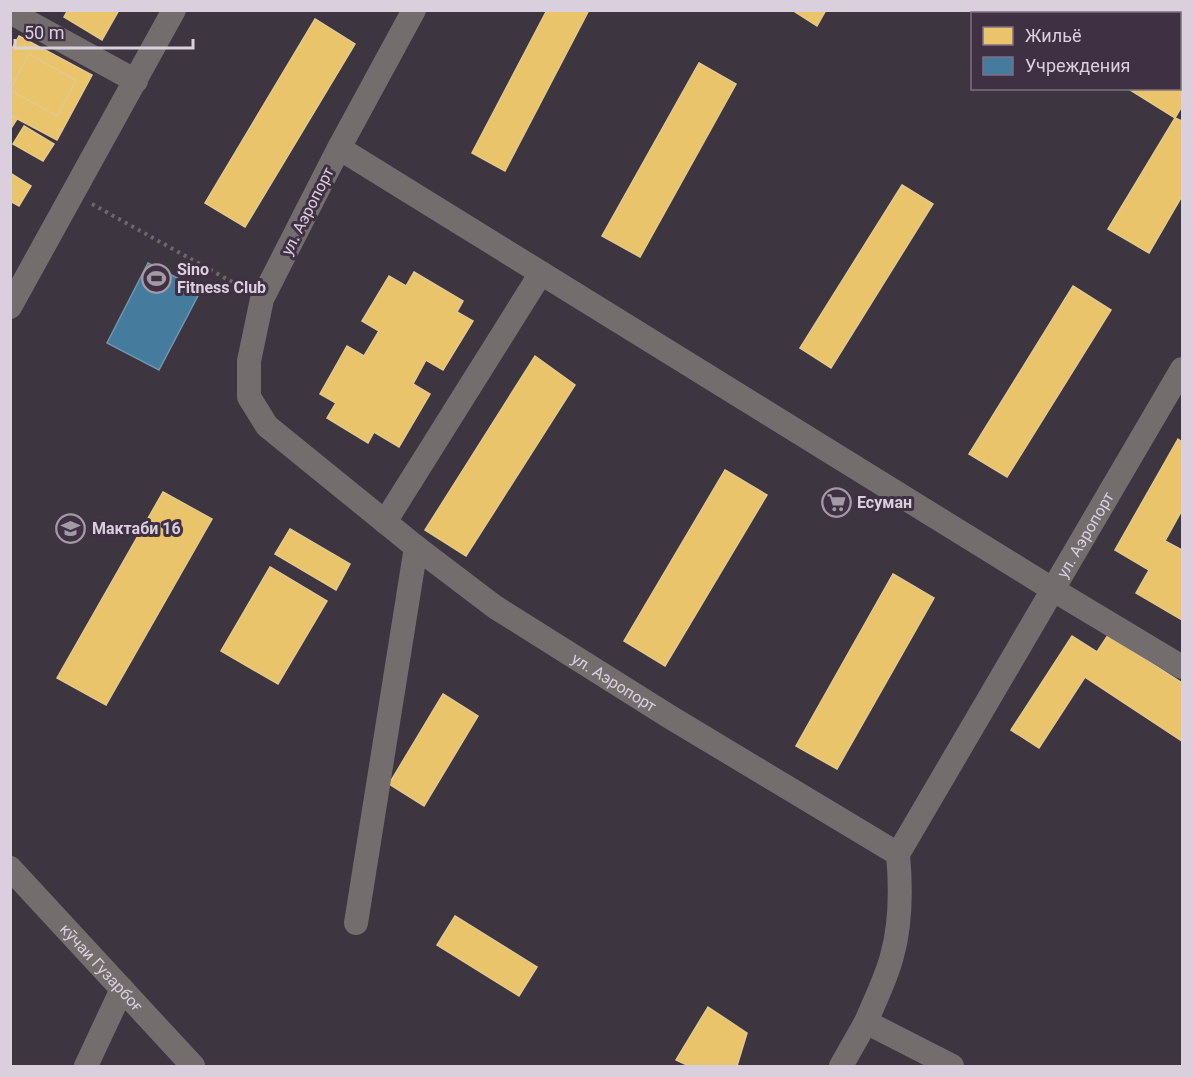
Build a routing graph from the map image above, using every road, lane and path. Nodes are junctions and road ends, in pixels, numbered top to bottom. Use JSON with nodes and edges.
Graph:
{"nodes":[{"id":1,"x":174,"y":10,"type":"edge"},
{"id":2,"x":414,"y":10,"type":"edge"},
{"id":3,"x":10,"y":12,"type":"edge"},
{"id":4,"x":136,"y":81,"type":"junction"},
{"id":5,"x":339,"y":148,"type":"junction"},
{"id":6,"x":73,"y":194,"type":"junction"},
{"id":7,"x":541,"y":273,"type":"junction"},
{"id":8,"x":262,"y":299,"type":"junction"},
{"id":9,"x":10,"y":307,"type":"edge"},
{"id":10,"x":1182,"y":369,"type":"edge"},
{"id":11,"x":385,"y":522,"type":"junction"},
{"id":12,"x":416,"y":547,"type":"junction"},
{"id":13,"x":1052,"y":589,"type":"junction"},
{"id":14,"x":1182,"y":667,"type":"edge"},
{"id":15,"x":898,"y":854,"type":"junction"},
{"id":16,"x":10,"y":868,"type":"edge"},
{"id":17,"x":356,"y":923,"type":"dead end"},
{"id":18,"x":122,"y":989,"type":"junction"},
{"id":19,"x":866,"y":1022,"type":"junction"},
{"id":20,"x":86,"y":1066,"type":"edge"},
{"id":21,"x":193,"y":1066,"type":"edge"},
{"id":22,"x":841,"y":1066,"type":"edge"},
{"id":23,"x":952,"y":1066,"type":"edge"}],
"edges":[{"from":1,"to":4,"type":"street"},
{"from":2,"to":5,"type":"street","name":"ул. Аэропорт"},
{"from":3,"to":4,"type":"street"},
{"from":4,"to":6,"type":"street"},
{"from":5,"to":7,"type":"street"},
{"from":5,"to":8,"type":"street","name":"ул. Аэропорт"},
{"from":6,"to":8,"type":"path"},
{"from":6,"to":9,"type":"street"},
{"from":7,"to":11,"type":"street"},
{"from":7,"to":13,"type":"street"},
{"from":8,"to":11,"type":"street","name":"ул. Аэропорт"},
{"from":10,"to":13,"type":"street","name":"ул. Аэропорт"},
{"from":11,"to":12,"type":"street","name":"ул. Аэропорт"},
{"from":12,"to":15,"type":"street","name":"ул. Аэропорт"},
{"from":12,"to":17,"type":"street"},
{"from":13,"to":14,"type":"street"},
{"from":13,"to":15,"type":"street","name":"ул. Аэропорт"},
{"from":15,"to":19,"type":"street"},
{"from":16,"to":18,"type":"street","name":"кӯчаи Гузарбоғ"},
{"from":18,"to":20,"type":"street"},
{"from":18,"to":21,"type":"street","name":"кӯчаи Гузарбоғ"},
{"from":19,"to":22,"type":"street"},
{"from":19,"to":23,"type":"street"}]}
